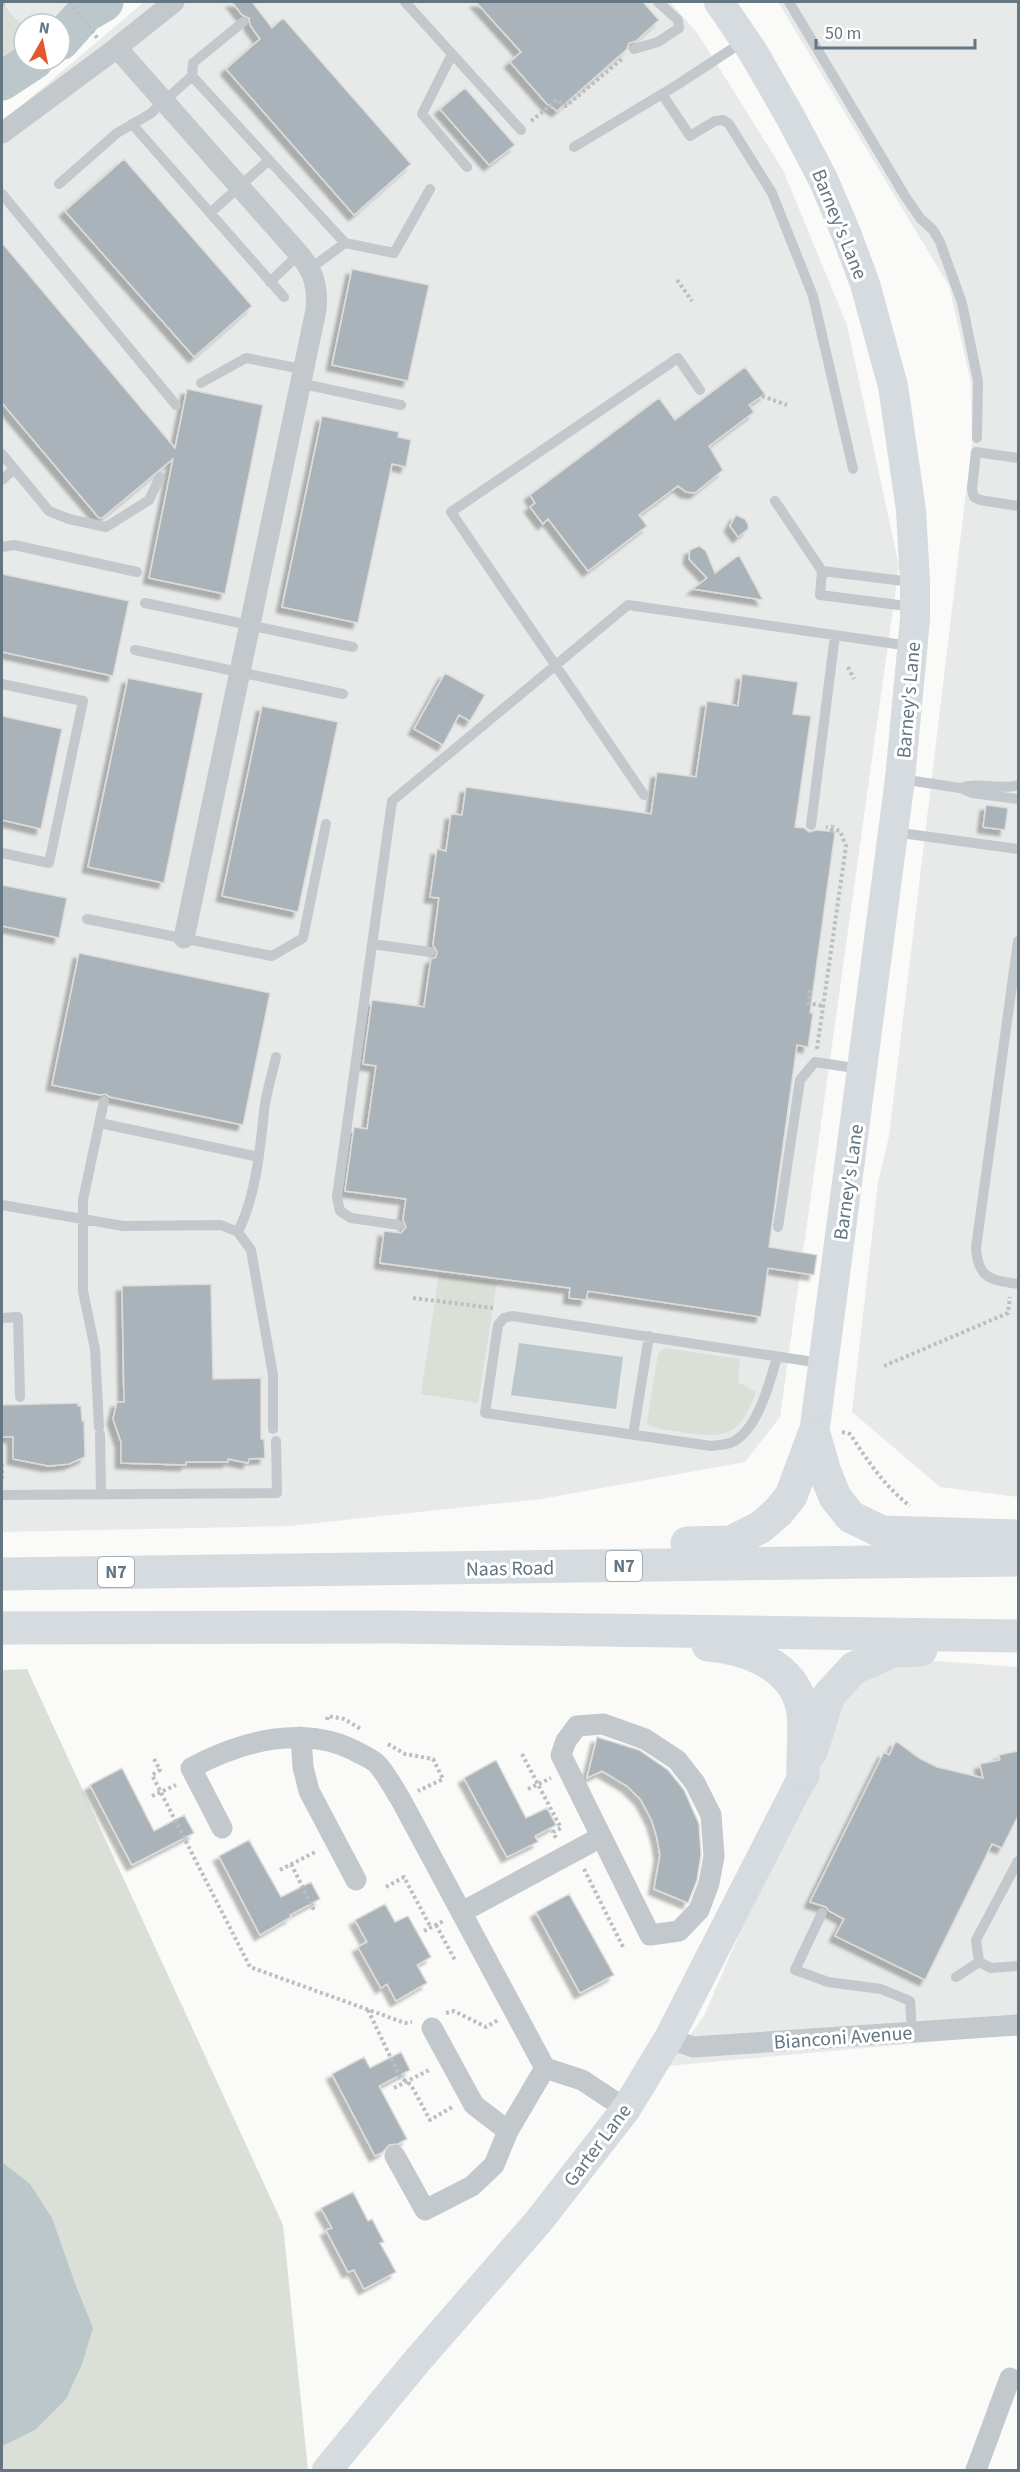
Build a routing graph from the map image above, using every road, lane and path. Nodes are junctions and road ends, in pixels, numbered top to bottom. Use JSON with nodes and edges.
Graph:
{"nodes":[{"id":1,"x":70,"y":2,"type":"edge"},
{"id":2,"x":174,"y":2,"type":"edge"},
{"id":3,"x":405,"y":2,"type":"edge"},
{"id":4,"x":658,"y":2,"type":"edge"},
{"id":5,"x":719,"y":2,"type":"edge"},
{"id":6,"x":789,"y":2,"type":"edge"},
{"id":7,"x":243,"y":22,"type":"dead end"},
{"id":8,"x":93,"y":33,"type":"dead end"},
{"id":9,"x":745,"y":40,"type":"junction"},
{"id":10,"x":117,"y":48,"type":"junction"},
{"id":11,"x":634,"y":49,"type":"joint"},
{"id":12,"x":452,"y":54,"type":"junction"},
{"id":13,"x":192,"y":76,"type":"junction"},
{"id":14,"x":662,"y":94,"type":"junction"},
{"id":15,"x":164,"y":102,"type":"junction"},
{"id":16,"x":132,"y":124,"type":"junction"},
{"id":17,"x":521,"y":130,"type":"joint"},
{"id":18,"x":2,"y":133,"type":"edge"},
{"id":19,"x":574,"y":147,"type":"dead end"},
{"id":20,"x":269,"y":160,"type":"junction"},
{"id":21,"x":467,"y":167,"type":"dead end"},
{"id":22,"x":59,"y":184,"type":"dead end"},
{"id":23,"x":240,"y":187,"type":"junction"},
{"id":24,"x":430,"y":189,"type":"dead end"},
{"id":25,"x":2,"y":194,"type":"edge"},
{"id":26,"x":210,"y":213,"type":"junction"},
{"id":27,"x":345,"y":243,"type":"junction"},
{"id":28,"x":305,"y":261,"type":"junction"},
{"id":29,"x":677,"y":280,"type":"dead end"},
{"id":30,"x":270,"y":282,"type":"junction"},
{"id":31,"x":284,"y":297,"type":"dead end"},
{"id":32,"x":692,"y":301,"type":"dead end"},
{"id":33,"x":301,"y":376,"type":"junction"},
{"id":34,"x":201,"y":383,"type":"dead end"},
{"id":35,"x":700,"y":390,"type":"dead end"},
{"id":36,"x":762,"y":396,"type":"dead end"},
{"id":37,"x":176,"y":405,"type":"dead end"},
{"id":38,"x":401,"y":405,"type":"dead end"},
{"id":39,"x":787,"y":405,"type":"dead end"},
{"id":40,"x":977,"y":438,"type":"dead end"},
{"id":41,"x":2,"y":454,"type":"edge"},
{"id":42,"x":1018,"y":458,"type":"edge"},
{"id":43,"x":14,"y":469,"type":"junction"},
{"id":44,"x":853,"y":470,"type":"dead end"},
{"id":45,"x":160,"y":477,"type":"dead end"},
{"id":46,"x":2,"y":480,"type":"edge"},
{"id":47,"x":775,"y":501,"type":"dead end"},
{"id":48,"x":1018,"y":506,"type":"edge"},
{"id":49,"x":2,"y":547,"type":"edge"},
{"id":50,"x":822,"y":571,"type":"junction"},
{"id":51,"x":137,"y":572,"type":"dead end"},
{"id":52,"x":915,"y":594,"type":"junction"},
{"id":53,"x":145,"y":603,"type":"dead end"},
{"id":54,"x":248,"y":625,"type":"junction"},
{"id":55,"x":835,"y":635,"type":"junction"},
{"id":56,"x":353,"y":647,"type":"dead end"},
{"id":57,"x":913,"y":647,"type":"junction"},
{"id":58,"x":135,"y":650,"type":"dead end"},
{"id":59,"x":555,"y":665,"type":"junction"},
{"id":60,"x":239,"y":671,"type":"junction"},
{"id":61,"x":2,"y":684,"type":"edge"},
{"id":62,"x":343,"y":694,"type":"dead end"},
{"id":63,"x":900,"y":779,"type":"junction"},
{"id":64,"x":1018,"y":785,"type":"edge"},
{"id":65,"x":960,"y":788,"type":"junction"},
{"id":66,"x":644,"y":795,"type":"dead end"},
{"id":67,"x":1018,"y":799,"type":"edge"},
{"id":68,"x":326,"y":824,"type":"dead end"},
{"id":69,"x":811,"y":825,"type":"joint"},
{"id":70,"x":894,"y":832,"type":"junction"},
{"id":71,"x":1018,"y":849,"type":"edge"},
{"id":72,"x":2,"y":853,"type":"edge"},
{"id":73,"x":87,"y":919,"type":"dead end"},
{"id":74,"x":184,"y":938,"type":"junction"},
{"id":75,"x":1018,"y":941,"type":"edge"},
{"id":76,"x":372,"y":944,"type":"junction"},
{"id":77,"x":430,"y":952,"type":"dead end"},
{"id":78,"x":810,"y":990,"type":"dead end"},
{"id":79,"x":823,"y":1006,"type":"junction"},
{"id":80,"x":276,"y":1057,"type":"dead end"},
{"id":81,"x":815,"y":1062,"type":"junction"},
{"id":82,"x":863,"y":1070,"type":"junction"},
{"id":83,"x":104,"y":1101,"type":"dead end"},
{"id":84,"x":100,"y":1123,"type":"junction"},
{"id":85,"x":259,"y":1157,"type":"junction"},
{"id":86,"x":2,"y":1205,"type":"edge"},
{"id":87,"x":84,"y":1221,"type":"junction"},
{"id":88,"x":399,"y":1225,"type":"dead end"},
{"id":89,"x":778,"y":1227,"type":"dead end"},
{"id":90,"x":238,"y":1232,"type":"junction"},
{"id":91,"x":1018,"y":1284,"type":"edge"},
{"id":92,"x":1011,"y":1295,"type":"dead end"},
{"id":93,"x":413,"y":1298,"type":"dead end"},
{"id":94,"x":2,"y":1318,"type":"edge"},
{"id":95,"x":504,"y":1318,"type":"junction"},
{"id":96,"x":649,"y":1336,"type":"junction"},
{"id":97,"x":777,"y":1357,"type":"junction"},
{"id":98,"x":824,"y":1364,"type":"junction"},
{"id":99,"x":884,"y":1366,"type":"dead end"},
{"id":100,"x":20,"y":1398,"type":"dead end"},
{"id":101,"x":273,"y":1429,"type":"dead end"},
{"id":102,"x":814,"y":1431,"type":"junction"},
{"id":103,"x":633,"y":1435,"type":"junction"},
{"id":104,"x":276,"y":1441,"type":"dead end"},
{"id":105,"x":2,"y":1495,"type":"edge"},
{"id":106,"x":101,"y":1495,"type":"junction"},
{"id":107,"x":919,"y":1512,"type":"dead end"},
{"id":108,"x":1018,"y":1536,"type":"edge"},
{"id":109,"x":1018,"y":1560,"type":"edge"},
{"id":110,"x":230,"y":1571,"type":"junction"},
{"id":111,"x":2,"y":1574,"type":"edge"},
{"id":112,"x":2,"y":1628,"type":"edge"},
{"id":113,"x":553,"y":1630,"type":"junction"},
{"id":114,"x":1018,"y":1636,"type":"edge"},
{"id":115,"x":1018,"y":1647,"type":"edge"},
{"id":116,"x":301,"y":1737,"type":"junction"},
{"id":117,"x":154,"y":1759,"type":"dead end"},
{"id":118,"x":195,"y":1776,"type":"junction"},
{"id":119,"x":803,"y":1776,"type":"junction"},
{"id":120,"x":161,"y":1792,"type":"junction"},
{"id":121,"x":152,"y":1796,"type":"dead end"},
{"id":122,"x":222,"y":1828,"type":"dead end"},
{"id":123,"x":601,"y":1837,"type":"junction"},
{"id":124,"x":336,"y":1840,"type":"junction"},
{"id":125,"x":1018,"y":1861,"type":"edge"},
{"id":126,"x":291,"y":1864,"type":"junction"},
{"id":127,"x":280,"y":1870,"type":"dead end"},
{"id":128,"x":356,"y":1880,"type":"dead end"},
{"id":129,"x":386,"y":1887,"type":"dead end"},
{"id":130,"x":315,"y":1912,"type":"dead end"},
{"id":131,"x":462,"y":1912,"type":"junction"},
{"id":132,"x":822,"y":1913,"type":"dead end"},
{"id":133,"x":436,"y":1925,"type":"dead end"},
{"id":134,"x":431,"y":1928,"type":"dead end"},
{"id":135,"x":456,"y":1962,"type":"dead end"},
{"id":136,"x":979,"y":1962,"type":"junction"},
{"id":137,"x":1018,"y":1966,"type":"edge"},
{"id":138,"x":956,"y":1977,"type":"dead end"},
{"id":139,"x":368,"y":2010,"type":"junction"},
{"id":140,"x":515,"y":2011,"type":"junction"},
{"id":141,"x":430,"y":2021,"type":"junction"},
{"id":142,"x":1018,"y":2025,"type":"edge"},
{"id":143,"x":912,"y":2032,"type":"junction"},
{"id":144,"x":669,"y":2038,"type":"junction"},
{"id":145,"x":450,"y":2060,"type":"junction"},
{"id":146,"x":545,"y":2068,"type":"junction"},
{"id":147,"x":406,"y":2081,"type":"junction"},
{"id":148,"x":394,"y":2088,"type":"dead end"},
{"id":149,"x":470,"y":2097,"type":"junction"},
{"id":150,"x":626,"y":2109,"type":"junction"},
{"id":151,"x":508,"y":2131,"type":"junction"},
{"id":152,"x":395,"y":2156,"type":"dead end"},
{"id":153,"x":1010,"y":2378,"type":"dead end"},
{"id":154,"x":327,"y":2470,"type":"edge"},
{"id":155,"x":976,"y":2470,"type":"edge"}],
"edges":[{"from":1,"to":8,"type":"path"},
{"from":2,"to":10,"type":"street"},
{"from":3,"to":12,"type":"lane"},
{"from":4,"to":11,"type":"lane"},
{"from":5,"to":9,"type":"street","name":"Barney's Lane"},
{"from":6,"to":40,"type":"lane"},
{"from":7,"to":13,"type":"lane"},
{"from":9,"to":14,"type":"lane"},
{"from":9,"to":52,"type":"street","name":"Barney's Lane"},
{"from":10,"to":15,"type":"street"},
{"from":10,"to":18,"type":"street"},
{"from":11,"to":17,"type":"path"},
{"from":12,"to":17,"type":"lane"},
{"from":12,"to":21,"type":"lane"},
{"from":13,"to":15,"type":"lane"},
{"from":13,"to":20,"type":"lane"},
{"from":14,"to":19,"type":"lane"},
{"from":14,"to":44,"type":"lane"},
{"from":15,"to":16,"type":"lane"},
{"from":15,"to":23,"type":"street"},
{"from":16,"to":22,"type":"lane"},
{"from":16,"to":26,"type":"lane"},
{"from":20,"to":23,"type":"lane"},
{"from":20,"to":27,"type":"lane"},
{"from":23,"to":26,"type":"lane"},
{"from":23,"to":28,"type":"street"},
{"from":24,"to":27,"type":"lane"},
{"from":25,"to":37,"type":"lane"},
{"from":26,"to":30,"type":"lane"},
{"from":27,"to":28,"type":"lane"},
{"from":28,"to":30,"type":"lane"},
{"from":28,"to":33,"type":"street"},
{"from":29,"to":32,"type":"path"},
{"from":30,"to":31,"type":"lane"},
{"from":33,"to":34,"type":"lane"},
{"from":33,"to":38,"type":"lane"},
{"from":33,"to":54,"type":"street"},
{"from":35,"to":59,"type":"lane"},
{"from":36,"to":39,"type":"path"},
{"from":41,"to":43,"type":"lane"},
{"from":42,"to":48,"type":"lane"},
{"from":43,"to":45,"type":"lane"},
{"from":43,"to":46,"type":"lane"},
{"from":47,"to":50,"type":"lane"},
{"from":49,"to":51,"type":"lane"},
{"from":50,"to":52,"type":"lane"},
{"from":50,"to":52,"type":"lane"},
{"from":52,"to":57,"type":"street","name":"Barney's Lane"},
{"from":53,"to":54,"type":"lane"},
{"from":54,"to":56,"type":"lane"},
{"from":54,"to":60,"type":"street"},
{"from":55,"to":57,"type":"lane"},
{"from":55,"to":59,"type":"lane"},
{"from":55,"to":69,"type":"lane"},
{"from":57,"to":63,"type":"street","name":"Barney's Lane"},
{"from":58,"to":60,"type":"lane"},
{"from":59,"to":66,"type":"lane"},
{"from":59,"to":76,"type":"lane"},
{"from":60,"to":62,"type":"lane"},
{"from":60,"to":74,"type":"street"},
{"from":61,"to":72,"type":"lane"},
{"from":63,"to":65,"type":"lane"},
{"from":63,"to":70,"type":"street","name":"Barney's Lane"},
{"from":64,"to":65,"type":"lane"},
{"from":65,"to":67,"type":"lane"},
{"from":68,"to":74,"type":"lane"},
{"from":69,"to":79,"type":"path"},
{"from":70,"to":71,"type":"lane"},
{"from":70,"to":82,"type":"street","name":"Barney's Lane"},
{"from":73,"to":74,"type":"lane"},
{"from":75,"to":91,"type":"lane"},
{"from":76,"to":77,"type":"lane"},
{"from":76,"to":88,"type":"lane"},
{"from":78,"to":79,"type":"path"},
{"from":79,"to":81,"type":"path"},
{"from":80,"to":85,"type":"lane"},
{"from":81,"to":82,"type":"lane"},
{"from":81,"to":89,"type":"lane"},
{"from":82,"to":98,"type":"street","name":"Barney's Lane"},
{"from":83,"to":84,"type":"lane"},
{"from":84,"to":85,"type":"lane"},
{"from":84,"to":87,"type":"lane"},
{"from":85,"to":90,"type":"lane"},
{"from":86,"to":87,"type":"lane"},
{"from":87,"to":90,"type":"lane"},
{"from":87,"to":106,"type":"lane"},
{"from":90,"to":101,"type":"lane"},
{"from":92,"to":99,"type":"path"},
{"from":93,"to":95,"type":"path"},
{"from":94,"to":100,"type":"lane"},
{"from":95,"to":96,"type":"lane"},
{"from":95,"to":103,"type":"lane"},
{"from":96,"to":97,"type":"lane"},
{"from":96,"to":103,"type":"lane"},
{"from":97,"to":98,"type":"lane"},
{"from":97,"to":103,"type":"lane"},
{"from":98,"to":102,"type":"street","name":"Barney's Lane"},
{"from":102,"to":107,"type":"path"},
{"from":102,"to":108,"type":"highway"},
{"from":102,"to":110,"type":"highway","number":"N7"},
{"from":104,"to":106,"type":"lane"},
{"from":105,"to":106,"type":"lane"},
{"from":109,"to":110,"type":"highway","name":"Naas Road","number":"N7"},
{"from":110,"to":111,"type":"highway","name":"Naas Road","number":"N7"},
{"from":112,"to":113,"type":"highway"},
{"from":113,"to":114,"type":"highway"},
{"from":113,"to":119,"type":"highway"},
{"from":115,"to":119,"type":"highway"},
{"from":116,"to":118,"type":"street"},
{"from":116,"to":124,"type":"street"},
{"from":116,"to":131,"type":"street"},
{"from":117,"to":120,"type":"path"},
{"from":118,"to":120,"type":"path"},
{"from":118,"to":122,"type":"street"},
{"from":119,"to":144,"type":"street","name":"Garter Lane"},
{"from":120,"to":121,"type":"path"},
{"from":120,"to":139,"type":"path"},
{"from":123,"to":123,"type":"street"},
{"from":123,"to":131,"type":"street"},
{"from":124,"to":126,"type":"path"},
{"from":124,"to":128,"type":"street"},
{"from":125,"to":136,"type":"lane"},
{"from":126,"to":127,"type":"path"},
{"from":126,"to":130,"type":"path"},
{"from":129,"to":134,"type":"path"},
{"from":131,"to":140,"type":"street"},
{"from":132,"to":143,"type":"lane"},
{"from":133,"to":135,"type":"path"},
{"from":136,"to":137,"type":"lane"},
{"from":136,"to":138,"type":"lane"},
{"from":139,"to":141,"type":"path"},
{"from":139,"to":147,"type":"path"},
{"from":140,"to":141,"type":"path"},
{"from":140,"to":146,"type":"street"},
{"from":141,"to":145,"type":"street"},
{"from":142,"to":143,"type":"street","name":"Bianconi Avenue"},
{"from":143,"to":144,"type":"street","name":"Bianconi Avenue"},
{"from":144,"to":150,"type":"street","name":"Garter Lane"},
{"from":145,"to":147,"type":"path"},
{"from":145,"to":149,"type":"street"},
{"from":146,"to":150,"type":"street"},
{"from":146,"to":151,"type":"street"},
{"from":147,"to":148,"type":"path"},
{"from":147,"to":149,"type":"path"},
{"from":149,"to":151,"type":"street"},
{"from":150,"to":154,"type":"street","name":"Garter Lane"},
{"from":151,"to":152,"type":"street"},
{"from":153,"to":155,"type":"street"}]}
